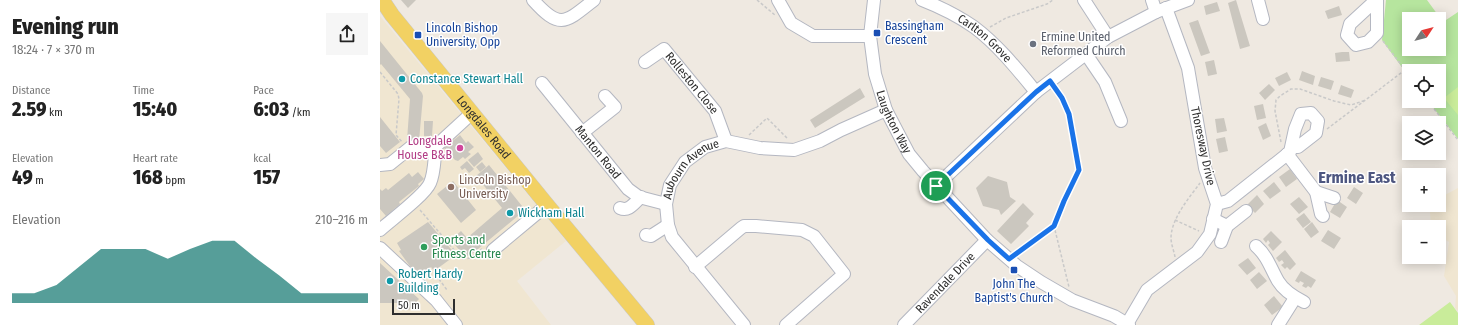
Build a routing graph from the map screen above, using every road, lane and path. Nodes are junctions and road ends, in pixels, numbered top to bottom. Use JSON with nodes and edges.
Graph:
{"nodes":[{"id":1,"x":533,"y":0,"type":"edge"},
{"id":2,"x":594,"y":0,"type":"edge"},
{"id":3,"x":778,"y":0,"type":"edge"},
{"id":4,"x":874,"y":0,"type":"edge"},
{"id":5,"x":922,"y":0,"type":"edge"},
{"id":6,"x":1052,"y":0,"type":"edge"},
{"id":7,"x":1084,"y":0,"type":"edge"},
{"id":8,"x":1152,"y":0,"type":"edge"},
{"id":9,"x":1188,"y":0,"type":"edge"},
{"id":10,"x":1258,"y":0,"type":"edge"},
{"id":11,"x":1376,"y":0,"type":"edge"},
{"id":12,"x":381,"y":1,"type":"edge"},
{"id":13,"x":943,"y":4,"type":"edge"},
{"id":14,"x":1161,"y":10,"type":"junction"},
{"id":15,"x":1263,"y":19,"type":"dead end"},
{"id":16,"x":980,"y":32,"type":"junction"},
{"id":17,"x":1377,"y":33,"type":"junction"},
{"id":18,"x":870,"y":36,"type":"junction"},
{"id":19,"x":1108,"y":37,"type":"junction"},
{"id":20,"x":1086,"y":54,"type":"junction"},
{"id":21,"x":645,"y":62,"type":"dead end"},
{"id":22,"x":1402,"y":66,"type":"edge"},
{"id":23,"x":380,"y":72,"type":"edge"},
{"id":24,"x":1402,"y":72,"type":"edge"},
{"id":25,"x":1050,"y":81,"type":"junction"},
{"id":26,"x":542,"y":83,"type":"dead end"},
{"id":27,"x":1036,"y":92,"type":"junction"},
{"id":28,"x":605,"y":96,"type":"dead end"},
{"id":29,"x":1433,"y":108,"type":"edge"},
{"id":30,"x":886,"y":110,"type":"junction"},
{"id":31,"x":472,"y":113,"type":"junction"},
{"id":32,"x":1121,"y":121,"type":"dead end"},
{"id":33,"x":582,"y":133,"type":"junction"},
{"id":34,"x":1316,"y":133,"type":"junction"},
{"id":35,"x":1458,"y":140,"type":"edge"},
{"id":36,"x":726,"y":141,"type":"junction"},
{"id":37,"x":791,"y":143,"type":"dead end"},
{"id":38,"x":740,"y":144,"type":"junction"},
{"id":39,"x":436,"y":146,"type":"junction"},
{"id":40,"x":408,"y":150,"type":"junction"},
{"id":41,"x":1290,"y":150,"type":"junction"},
{"id":42,"x":380,"y":165,"type":"edge"},
{"id":43,"x":1207,"y":174,"type":"junction"},
{"id":44,"x":936,"y":186,"type":"junction"},
{"id":45,"x":1316,"y":192,"type":"junction"},
{"id":46,"x":641,"y":198,"type":"junction"},
{"id":47,"x":1334,"y":198,"type":"dead end"},
{"id":48,"x":666,"y":204,"type":"junction"},
{"id":49,"x":1217,"y":204,"type":"junction"},
{"id":50,"x":423,"y":205,"type":"dead end"},
{"id":51,"x":547,"y":205,"type":"junction"},
{"id":52,"x":620,"y":208,"type":"dead end"},
{"id":53,"x":1246,"y":211,"type":"dead end"},
{"id":54,"x":1323,"y":216,"type":"dead end"},
{"id":55,"x":1213,"y":219,"type":"junction"},
{"id":56,"x":1175,"y":220,"type":"junction"},
{"id":57,"x":668,"y":225,"type":"junction"},
{"id":58,"x":1054,"y":226,"type":"junction"},
{"id":59,"x":1227,"y":226,"type":"junction"},
{"id":60,"x":380,"y":230,"type":"edge"},
{"id":61,"x":646,"y":235,"type":"dead end"},
{"id":62,"x":1208,"y":236,"type":"junction"},
{"id":63,"x":988,"y":240,"type":"junction"},
{"id":64,"x":1221,"y":242,"type":"dead end"},
{"id":65,"x":1256,"y":246,"type":"dead end"},
{"id":66,"x":380,"y":248,"type":"edge"},
{"id":67,"x":455,"y":250,"type":"dead end"},
{"id":68,"x":493,"y":250,"type":"dead end"},
{"id":69,"x":1009,"y":259,"type":"junction"},
{"id":70,"x":695,"y":267,"type":"junction"},
{"id":71,"x":1177,"y":267,"type":"junction"},
{"id":72,"x":436,"y":275,"type":"dead end"},
{"id":73,"x":447,"y":290,"type":"dead end"},
{"id":74,"x":1072,"y":300,"type":"junction"},
{"id":75,"x":1128,"y":324,"type":"edge"},
{"id":76,"x":456,"y":325,"type":"edge"},
{"id":77,"x":647,"y":325,"type":"edge"},
{"id":78,"x":744,"y":325,"type":"edge"},
{"id":79,"x":786,"y":325,"type":"edge"},
{"id":80,"x":904,"y":325,"type":"edge"},
{"id":81,"x":1278,"y":325,"type":"edge"}],
"edges":[{"from":1,"to":2,"type":"street"},
{"from":3,"to":18,"type":"street"},
{"from":4,"to":18,"type":"street","name":"Laughton Way"},
{"from":5,"to":13,"type":"street","name":"Carlton Grove"},
{"from":6,"to":16,"type":"path"},
{"from":7,"to":19,"type":"street"},
{"from":8,"to":14,"type":"street","name":"Thoresway Drive"},
{"from":9,"to":14,"type":"street"},
{"from":10,"to":15,"type":"street"},
{"from":11,"to":17,"type":"street"},
{"from":11,"to":17,"type":"street"},
{"from":12,"to":31,"type":"main road","name":"Longdales Road"},
{"from":13,"to":16,"type":"street","name":"Carlton Grove"},
{"from":14,"to":19,"type":"street"},
{"from":14,"to":43,"type":"street","name":"Thoresway Drive"},
{"from":16,"to":27,"type":"street","name":"Carlton Grove"},
{"from":17,"to":22,"type":"path"},
{"from":18,"to":30,"type":"street","name":"Laughton Way"},
{"from":19,"to":20,"type":"street"},
{"from":20,"to":25,"type":"street"},
{"from":20,"to":32,"type":"street"},
{"from":21,"to":36,"type":"street","name":"Rolleston Close"},
{"from":23,"to":40,"type":"path"},
{"from":24,"to":34,"type":"path"},
{"from":25,"to":27,"type":"street"},
{"from":25,"to":58,"type":"path"},
{"from":26,"to":33,"type":"street","name":"Manton Road"},
{"from":27,"to":44,"type":"street"},
{"from":28,"to":33,"type":"street"},
{"from":29,"to":35,"type":"path"},
{"from":30,"to":38,"type":"street","name":"Aubourn Avenue"},
{"from":30,"to":44,"type":"street","name":"Laughton Way"},
{"from":31,"to":39,"type":"street"},
{"from":31,"to":51,"type":"main road","name":"Longdales Road"},
{"from":33,"to":46,"type":"street","name":"Manton Road"},
{"from":34,"to":41,"type":"street"},
{"from":34,"to":41,"type":"street"},
{"from":36,"to":38,"type":"street","name":"Aubourn Avenue"},
{"from":36,"to":48,"type":"street","name":"Aubourn Avenue"},
{"from":37,"to":38,"type":"path"},
{"from":39,"to":40,"type":"street"},
{"from":39,"to":60,"type":"street"},
{"from":40,"to":42,"type":"street"},
{"from":41,"to":45,"type":"street"},
{"from":41,"to":49,"type":"street"},
{"from":43,"to":49,"type":"street","name":"Thoresway Drive"},
{"from":43,"to":56,"type":"path"},
{"from":44,"to":63,"type":"street","name":"Laughton Way"},
{"from":45,"to":47,"type":"street"},
{"from":45,"to":54,"type":"street"},
{"from":46,"to":48,"type":"street","name":"Manton Road"},
{"from":46,"to":52,"type":"street"},
{"from":48,"to":57,"type":"street","name":"Aubourn Avenue"},
{"from":49,"to":55,"type":"street"},
{"from":50,"to":67,"type":"path"},
{"from":51,"to":68,"type":"street"},
{"from":51,"to":77,"type":"main road","name":"Longdales Road"},
{"from":53,"to":59,"type":"street"},
{"from":55,"to":59,"type":"street"},
{"from":55,"to":62,"type":"street"},
{"from":56,"to":62,"type":"path"},
{"from":56,"to":71,"type":"path"},
{"from":57,"to":61,"type":"street"},
{"from":57,"to":70,"type":"street","name":"Aubourn Avenue"},
{"from":58,"to":69,"type":"path"},
{"from":58,"to":74,"type":"path"},
{"from":59,"to":64,"type":"street"},
{"from":62,"to":71,"type":"street"},
{"from":63,"to":69,"type":"street","name":"Laughton Way"},
{"from":63,"to":80,"type":"street","name":"Ravendale Drive"},
{"from":65,"to":81,"type":"street"},
{"from":66,"to":76,"type":"street"},
{"from":69,"to":74,"type":"street","name":"Laughton Way"},
{"from":70,"to":78,"type":"street","name":"Aubourn Avenue"},
{"from":70,"to":79,"type":"street"},
{"from":71,"to":75,"type":"street"},
{"from":72,"to":73,"type":"path"},
{"from":74,"to":75,"type":"street","name":"Laughton Way"}]}
